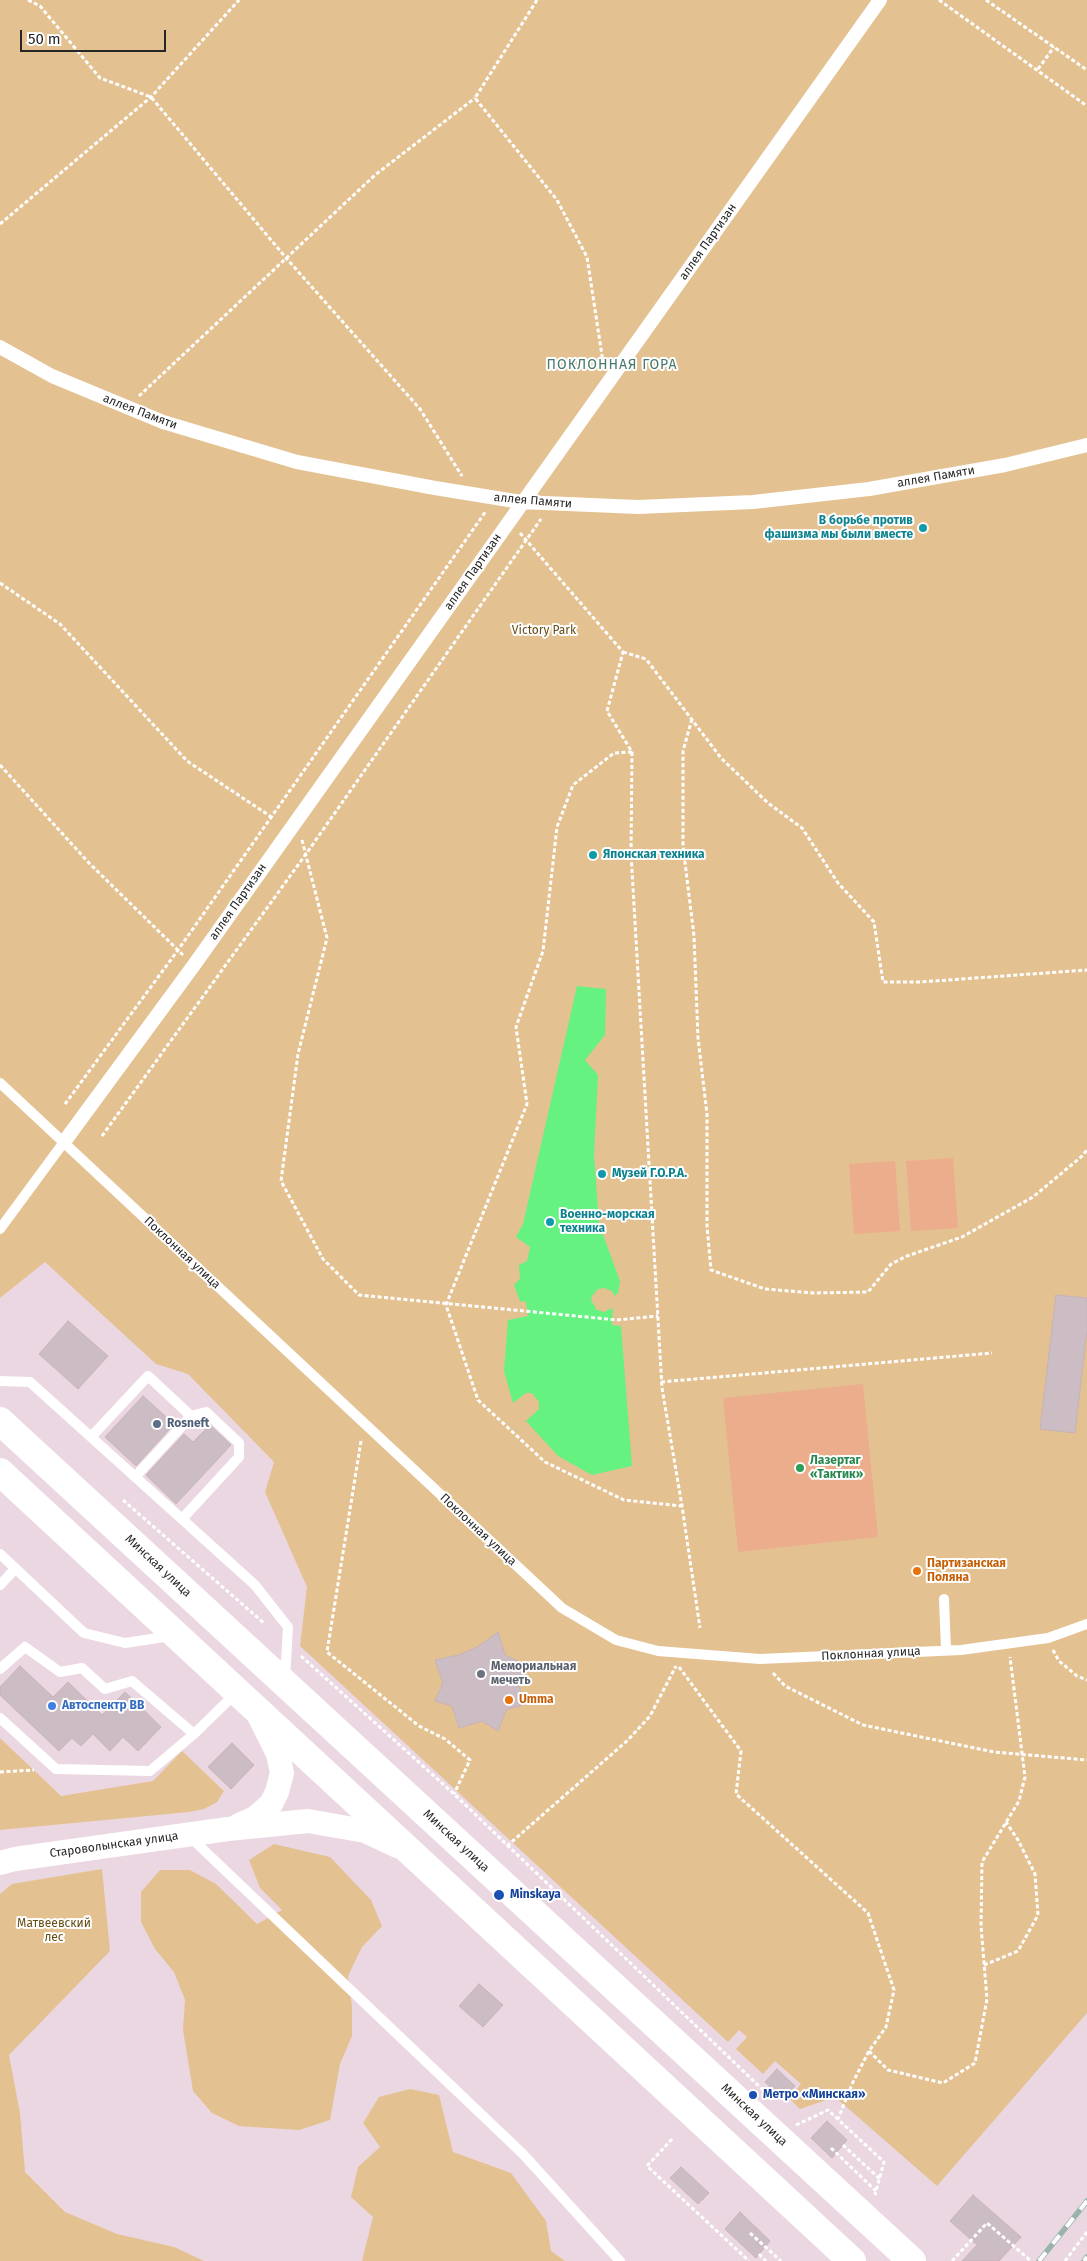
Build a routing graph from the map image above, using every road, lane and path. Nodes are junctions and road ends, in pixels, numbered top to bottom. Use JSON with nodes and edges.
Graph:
{"nodes":[{"id":1,"x":28,"y":0,"type":"edge"},
{"id":2,"x":239,"y":0,"type":"edge"},
{"id":3,"x":537,"y":0,"type":"edge"},
{"id":4,"x":880,"y":0,"type":"edge"},
{"id":5,"x":939,"y":0,"type":"edge"},
{"id":6,"x":986,"y":0,"type":"edge"},
{"id":7,"x":1054,"y":47,"type":"junction"},
{"id":8,"x":1038,"y":69,"type":"junction"},
{"id":9,"x":1087,"y":70,"type":"edge"},
{"id":10,"x":151,"y":97,"type":"junction"},
{"id":11,"x":475,"y":98,"type":"junction"},
{"id":12,"x":1087,"y":106,"type":"edge"},
{"id":13,"x":0,"y":224,"type":"edge"},
{"id":14,"x":287,"y":259,"type":"junction"},
{"id":15,"x":0,"y":347,"type":"edge"},
{"id":16,"x":607,"y":384,"type":"junction"},
{"id":17,"x":127,"y":407,"type":"junction"},
{"id":18,"x":1087,"y":445,"type":"edge"},
{"id":19,"x":475,"y":495,"type":"junction"},
{"id":20,"x":495,"y":498,"type":"junction"},
{"id":21,"x":521,"y":502,"type":"junction"},
{"id":22,"x":546,"y":512,"type":"dead end"},
{"id":23,"x":510,"y":521,"type":"junction"},
{"id":24,"x":526,"y":540,"type":"junction"},
{"id":25,"x":0,"y":583,"type":"edge"},
{"id":26,"x":623,"y":652,"type":"junction"},
{"id":27,"x":692,"y":719,"type":"junction"},
{"id":28,"x":632,"y":752,"type":"junction"},
{"id":29,"x":0,"y":765,"type":"edge"},
{"id":30,"x":272,"y":818,"type":"junction"},
{"id":31,"x":294,"y":825,"type":"junction"},
{"id":32,"x":306,"y":854,"type":"junction"},
{"id":33,"x":178,"y":950,"type":"junction"},
{"id":34,"x":194,"y":965,"type":"junction"},
{"id":35,"x":1087,"y":970,"type":"edge"},
{"id":36,"x":0,"y":1083,"type":"edge"},
{"id":37,"x":65,"y":1104,"type":"dead end"},
{"id":38,"x":102,"y":1136,"type":"dead end"},
{"id":39,"x":64,"y":1142,"type":"junction"},
{"id":40,"x":1087,"y":1150,"type":"edge"},
{"id":41,"x":0,"y":1230,"type":"edge"},
{"id":42,"x":446,"y":1305,"type":"junction"},
{"id":43,"x":658,"y":1316,"type":"junction"},
{"id":44,"x":992,"y":1353,"type":"dead end"},
{"id":45,"x":0,"y":1381,"type":"edge"},
{"id":46,"x":661,"y":1382,"type":"junction"},
{"id":47,"x":191,"y":1416,"type":"junction"},
{"id":48,"x":0,"y":1421,"type":"edge"},
{"id":49,"x":364,"y":1423,"type":"junction"},
{"id":50,"x":91,"y":1437,"type":"junction"},
{"id":51,"x":0,"y":1472,"type":"edge"},
{"id":52,"x":135,"y":1477,"type":"junction"},
{"id":53,"x":120,"y":1497,"type":"dead end"},
{"id":54,"x":682,"y":1506,"type":"junction"},
{"id":55,"x":182,"y":1519,"type":"junction"},
{"id":56,"x":0,"y":1554,"type":"edge"},
{"id":57,"x":15,"y":1569,"type":"junction"},
{"id":58,"x":0,"y":1585,"type":"edge"},
{"id":59,"x":944,"y":1600,"type":"dead end"},
{"id":60,"x":1087,"y":1624,"type":"edge"},
{"id":61,"x":700,"y":1628,"type":"dead end"},
{"id":62,"x":176,"y":1635,"type":"junction"},
{"id":63,"x":1048,"y":1638,"type":"junction"},
{"id":64,"x":1008,"y":1643,"type":"junction"},
{"id":65,"x":288,"y":1644,"type":"junction"},
{"id":66,"x":946,"y":1650,"type":"junction"},
{"id":67,"x":760,"y":1659,"type":"junction"},
{"id":68,"x":0,"y":1669,"type":"edge"},
{"id":69,"x":1087,"y":1680,"type":"edge"},
{"id":70,"x":284,"y":1683,"type":"junction"},
{"id":71,"x":245,"y":1698,"type":"junction"},
{"id":72,"x":0,"y":1718,"type":"edge"},
{"id":73,"x":194,"y":1734,"type":"junction"},
{"id":74,"x":1087,"y":1760,"type":"edge"},
{"id":75,"x":56,"y":1769,"type":"junction"},
{"id":76,"x":0,"y":1772,"type":"edge"},
{"id":77,"x":454,"y":1794,"type":"junction"},
{"id":78,"x":1006,"y":1822,"type":"junction"},
{"id":79,"x":228,"y":1829,"type":"junction"},
{"id":80,"x":189,"y":1835,"type":"junction"},
{"id":81,"x":508,"y":1846,"type":"junction"},
{"id":82,"x":412,"y":1853,"type":"junction"},
{"id":83,"x":0,"y":1863,"type":"edge"},
{"id":84,"x":984,"y":1965,"type":"junction"},
{"id":85,"x":719,"y":2047,"type":"dead end"},
{"id":86,"x":869,"y":2051,"type":"junction"},
{"id":87,"x":838,"y":2119,"type":"junction"},
{"id":88,"x":791,"y":2127,"type":"dead end"},
{"id":89,"x":672,"y":2139,"type":"dead end"},
{"id":90,"x":843,"y":2145,"type":"dead end"},
{"id":91,"x":831,"y":2148,"type":"dead end"},
{"id":92,"x":880,"y":2179,"type":"junction"},
{"id":93,"x":876,"y":2191,"type":"junction"},
{"id":94,"x":875,"y":2197,"type":"dead end"},
{"id":95,"x":1087,"y":2232,"type":"edge"},
{"id":96,"x":750,"y":2233,"type":"dead end"},
{"id":97,"x":759,"y":2254,"type":"dead end"},
{"id":98,"x":620,"y":2261,"type":"edge"},
{"id":99,"x":750,"y":2261,"type":"edge"},
{"id":100,"x":766,"y":2261,"type":"edge"},
{"id":101,"x":781,"y":2261,"type":"edge"},
{"id":102,"x":852,"y":2261,"type":"edge"},
{"id":103,"x":912,"y":2261,"type":"edge"},
{"id":104,"x":952,"y":2261,"type":"edge"},
{"id":105,"x":1031,"y":2261,"type":"edge"},
{"id":106,"x":1065,"y":2261,"type":"edge"}],
"edges":[{"from":1,"to":10,"type":"path"},
{"from":2,"to":10,"type":"path"},
{"from":3,"to":11,"type":"path"},
{"from":4,"to":16,"type":"street","name":"аллея Партизан"},
{"from":5,"to":8,"type":"path"},
{"from":6,"to":7,"type":"path"},
{"from":7,"to":8,"type":"path"},
{"from":7,"to":9,"type":"path"},
{"from":8,"to":12,"type":"path"},
{"from":10,"to":13,"type":"path"},
{"from":10,"to":14,"type":"path"},
{"from":11,"to":14,"type":"path"},
{"from":11,"to":16,"type":"path"},
{"from":14,"to":17,"type":"path"},
{"from":14,"to":19,"type":"path"},
{"from":15,"to":17,"type":"street","name":"аллея Памяти"},
{"from":16,"to":21,"type":"street","name":"аллея Партизан"},
{"from":17,"to":19,"type":"street","name":"аллея Памяти"},
{"from":18,"to":21,"type":"street","name":"аллея Памяти"},
{"from":19,"to":20,"type":"street","name":"аллея Памяти"},
{"from":20,"to":21,"type":"street","name":"аллея Памяти"},
{"from":20,"to":30,"type":"path"},
{"from":21,"to":23,"type":"street","name":"аллея Партизан"},
{"from":22,"to":24,"type":"path"},
{"from":23,"to":24,"type":"path"},
{"from":23,"to":31,"type":"street","name":"аллея Партизан"},
{"from":24,"to":26,"type":"path"},
{"from":24,"to":32,"type":"path"},
{"from":25,"to":30,"type":"path"},
{"from":26,"to":27,"type":"path"},
{"from":26,"to":28,"type":"path"},
{"from":27,"to":35,"type":"path"},
{"from":27,"to":40,"type":"path"},
{"from":28,"to":42,"type":"path"},
{"from":28,"to":43,"type":"path"},
{"from":29,"to":33,"type":"path"},
{"from":30,"to":31,"type":"path"},
{"from":30,"to":33,"type":"path"},
{"from":31,"to":32,"type":"path"},
{"from":31,"to":34,"type":"street","name":"аллея Партизан"},
{"from":32,"to":38,"type":"path"},
{"from":32,"to":42,"type":"path"},
{"from":33,"to":34,"type":"path"},
{"from":33,"to":37,"type":"path"},
{"from":34,"to":39,"type":"street","name":"аллея Партизан"},
{"from":36,"to":39,"type":"lane","name":"Поклонная улица"},
{"from":39,"to":41,"type":"lane"},
{"from":39,"to":49,"type":"lane","name":"Поклонная улица"},
{"from":42,"to":43,"type":"path"},
{"from":42,"to":54,"type":"path"},
{"from":43,"to":46,"type":"path"},
{"from":44,"to":46,"type":"path"},
{"from":45,"to":50,"type":"lane"},
{"from":46,"to":54,"type":"path"},
{"from":47,"to":50,"type":"lane"},
{"from":47,"to":52,"type":"lane"},
{"from":47,"to":55,"type":"lane"},
{"from":48,"to":70,"type":"main road","name":"Минская улица"},
{"from":49,"to":67,"type":"lane","name":"Поклонная улица"},
{"from":49,"to":77,"type":"path"},
{"from":50,"to":52,"type":"lane"},
{"from":51,"to":62,"type":"main road"},
{"from":52,"to":55,"type":"lane"},
{"from":53,"to":65,"type":"path"},
{"from":54,"to":61,"type":"path"},
{"from":55,"to":65,"type":"lane"},
{"from":56,"to":57,"type":"lane"},
{"from":57,"to":58,"type":"lane"},
{"from":57,"to":62,"type":"lane"},
{"from":59,"to":66,"type":"lane"},
{"from":60,"to":63,"type":"lane","name":"Поклонная улица"},
{"from":62,"to":71,"type":"main road"},
{"from":63,"to":64,"type":"lane","name":"Поклонная улица"},
{"from":63,"to":69,"type":"path"},
{"from":64,"to":66,"type":"lane","name":"Поклонная улица"},
{"from":64,"to":78,"type":"path"},
{"from":65,"to":70,"type":"lane"},
{"from":65,"to":77,"type":"path"},
{"from":66,"to":67,"type":"lane","name":"Поклонная улица"},
{"from":67,"to":74,"type":"path"},
{"from":68,"to":73,"type":"lane"},
{"from":70,"to":103,"type":"main road","name":"Минская улица"},
{"from":71,"to":73,"type":"lane"},
{"from":71,"to":79,"type":"street"},
{"from":71,"to":82,"type":"main road"},
{"from":72,"to":75,"type":"lane"},
{"from":73,"to":75,"type":"lane"},
{"from":75,"to":76,"type":"path"},
{"from":77,"to":81,"type":"path"},
{"from":78,"to":84,"type":"path"},
{"from":78,"to":84,"type":"path"},
{"from":79,"to":80,"type":"street","name":"Староволынская улица"},
{"from":79,"to":82,"type":"street"},
{"from":80,"to":83,"type":"street","name":"Староволынская улица"},
{"from":80,"to":98,"type":"lane"},
{"from":81,"to":85,"type":"path"},
{"from":81,"to":86,"type":"path"},
{"from":82,"to":102,"type":"main road"},
{"from":84,"to":86,"type":"path"},
{"from":86,"to":87,"type":"path"},
{"from":87,"to":88,"type":"path"},
{"from":87,"to":92,"type":"path"},
{"from":89,"to":99,"type":"path"},
{"from":90,"to":92,"type":"path"},
{"from":91,"to":93,"type":"path"},
{"from":92,"to":93,"type":"path"},
{"from":93,"to":94,"type":"path"},
{"from":95,"to":106,"type":"path"},
{"from":96,"to":101,"type":"path"},
{"from":97,"to":100,"type":"path"},
{"from":104,"to":105,"type":"path"}]}
